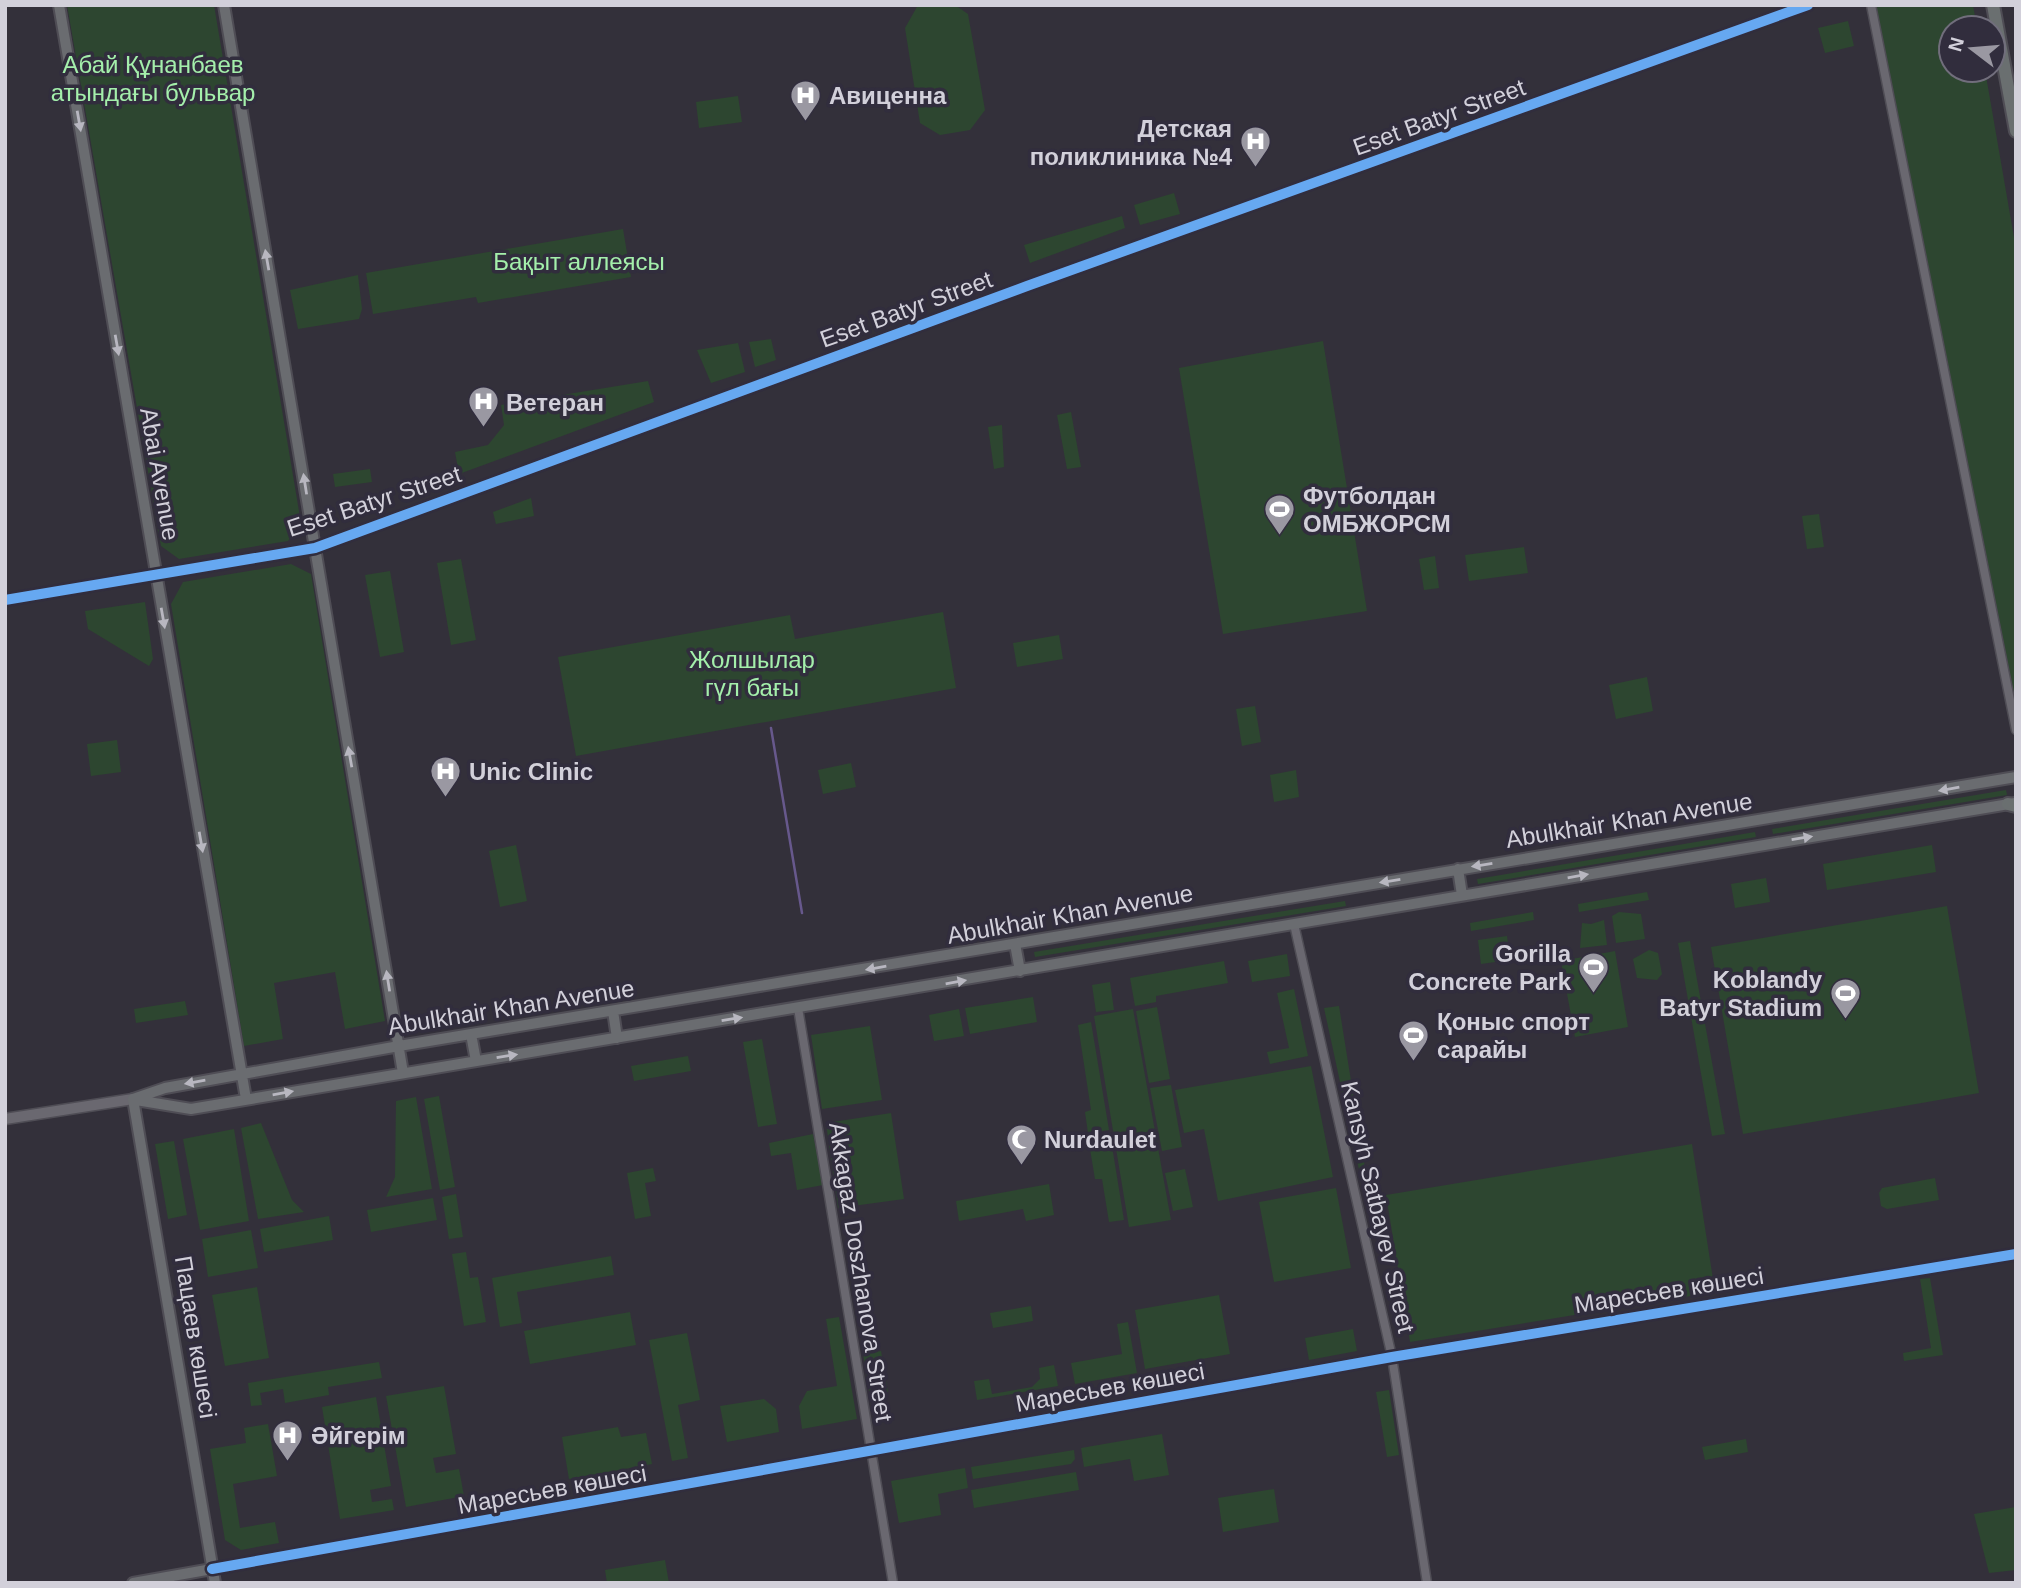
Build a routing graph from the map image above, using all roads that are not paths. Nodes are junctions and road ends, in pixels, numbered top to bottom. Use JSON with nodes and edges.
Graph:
{"nodes":[{"id":1,"x":59,"y":5,"type":"edge"},
{"id":2,"x":224,"y":5,"type":"edge"},
{"id":3,"x":1808,"y":5,"type":"edge"},
{"id":4,"x":1871,"y":5,"type":"edge"},
{"id":5,"x":1993,"y":5,"type":"edge"},
{"id":6,"x":2016,"y":131,"type":"edge"},
{"id":7,"x":315,"y":548,"type":"junction"},
{"id":8,"x":156,"y":575,"type":"junction"},
{"id":9,"x":5,"y":600,"type":"edge"},
{"id":10,"x":2016,"y":730,"type":"edge"},
{"id":11,"x":2016,"y":777,"type":"edge"},
{"id":12,"x":2013,"y":804,"type":"edge"},
{"id":13,"x":1458,"y":869,"type":"junction"},
{"id":14,"x":1462,"y":895,"type":"junction"},
{"id":15,"x":1294,"y":924,"type":"junction"},
{"id":16,"x":1015,"y":944,"type":"junction"},
{"id":17,"x":1020,"y":971,"type":"junction"},
{"id":18,"x":798,"y":1008,"type":"junction"},
{"id":19,"x":613,"y":1011,"type":"junction"},
{"id":20,"x":471,"y":1034,"type":"junction"},
{"id":21,"x":617,"y":1038,"type":"junction"},
{"id":22,"x":399,"y":1046,"type":"junction"},
{"id":23,"x":476,"y":1061,"type":"junction"},
{"id":24,"x":403,"y":1073,"type":"junction"},
{"id":25,"x":241,"y":1074,"type":"junction"},
{"id":26,"x":133,"y":1099,"type":"junction"},
{"id":27,"x":246,"y":1099,"type":"junction"},
{"id":28,"x":5,"y":1119,"type":"edge"},
{"id":29,"x":2016,"y":1254,"type":"edge"},
{"id":30,"x":1392,"y":1357,"type":"junction"},
{"id":31,"x":871,"y":1452,"type":"junction"},
{"id":32,"x":212,"y":1569,"type":"junction"},
{"id":33,"x":133,"y":1583,"type":"edge"},
{"id":34,"x":215,"y":1583,"type":"edge"},
{"id":35,"x":893,"y":1583,"type":"edge"},
{"id":36,"x":1427,"y":1583,"type":"edge"}],
"edges":[{"from":1,"to":8,"type":"main road","name":"Abai Avenue","one_way":true},
{"from":7,"to":2,"type":"main road","one_way":true},
{"from":3,"to":7,"type":"street","name":"Eset Batyr Street"},
{"from":4,"to":10,"type":"street"},
{"from":5,"to":6,"type":"main road"},
{"from":7,"to":8,"type":"street","name":"Eset Batyr Street"},
{"from":22,"to":7,"type":"main road","one_way":true},
{"from":8,"to":9,"type":"street","name":"Eset Batyr Street"},
{"from":8,"to":25,"type":"main road","name":"Abai Avenue","one_way":true},
{"from":11,"to":13,"type":"main road","name":"Abulkhair Khan Avenue","one_way":true},
{"from":14,"to":12,"type":"main road","name":"Abulkhair Khan Avenue","one_way":true},
{"from":13,"to":14,"type":"main road"},
{"from":13,"to":16,"type":"main road","name":"Abulkhair Khan Avenue","one_way":true},
{"from":14,"to":15,"type":"main road","name":"Abulkhair Khan Avenue"},
{"from":15,"to":17,"type":"main road","name":"Abulkhair Khan Avenue"},
{"from":15,"to":30,"type":"street","name":"Kansyh Satbayev Street"},
{"from":16,"to":17,"type":"main road"},
{"from":16,"to":19,"type":"main road","name":"Abulkhair Khan Avenue","one_way":true},
{"from":18,"to":17,"type":"main road","name":"Abulkhair Khan Avenue","one_way":true},
{"from":21,"to":18,"type":"main road","name":"Abulkhair Khan Avenue","one_way":true},
{"from":18,"to":31,"type":"street","name":"Akkagaz Doszhanova Street"},
{"from":19,"to":20,"type":"main road","name":"Abulkhair Khan Avenue"},
{"from":19,"to":21,"type":"main road"},
{"from":20,"to":22,"type":"main road","name":"Abulkhair Khan Avenue"},
{"from":20,"to":23,"type":"main road"},
{"from":23,"to":21,"type":"main road","name":"Abulkhair Khan Avenue","one_way":true},
{"from":22,"to":24,"type":"main road"},
{"from":22,"to":25,"type":"main road","name":"Abulkhair Khan Avenue"},
{"from":23,"to":24,"type":"main road","name":"Abulkhair Khan Avenue"},
{"from":27,"to":24,"type":"main road","name":"Abulkhair Khan Avenue","one_way":true},
{"from":25,"to":26,"type":"main road","name":"Abulkhair Khan Avenue","one_way":true},
{"from":25,"to":27,"type":"main road","name":"Abai Avenue"},
{"from":26,"to":27,"type":"main road","name":"Abulkhair Khan Avenue"},
{"from":26,"to":28,"type":"street","name":"Abulkhair Khan Avenue"},
{"from":26,"to":32,"type":"main road","name":"Пацаев көшесі"},
{"from":29,"to":30,"type":"street","name":"Маресьев көшесі"},
{"from":30,"to":31,"type":"street","name":"Маресьев көшесі"},
{"from":30,"to":36,"type":"street","name":"Kansyh Satbayev Street"},
{"from":31,"to":32,"type":"street","name":"Маресьев көшесі"},
{"from":31,"to":35,"type":"street","name":"Akkagaz Doszhanova Street"},
{"from":32,"to":33,"type":"main road","name":"Маресьев көшесі"},
{"from":32,"to":34,"type":"main road","name":"Пацаев көшесі"}]}
